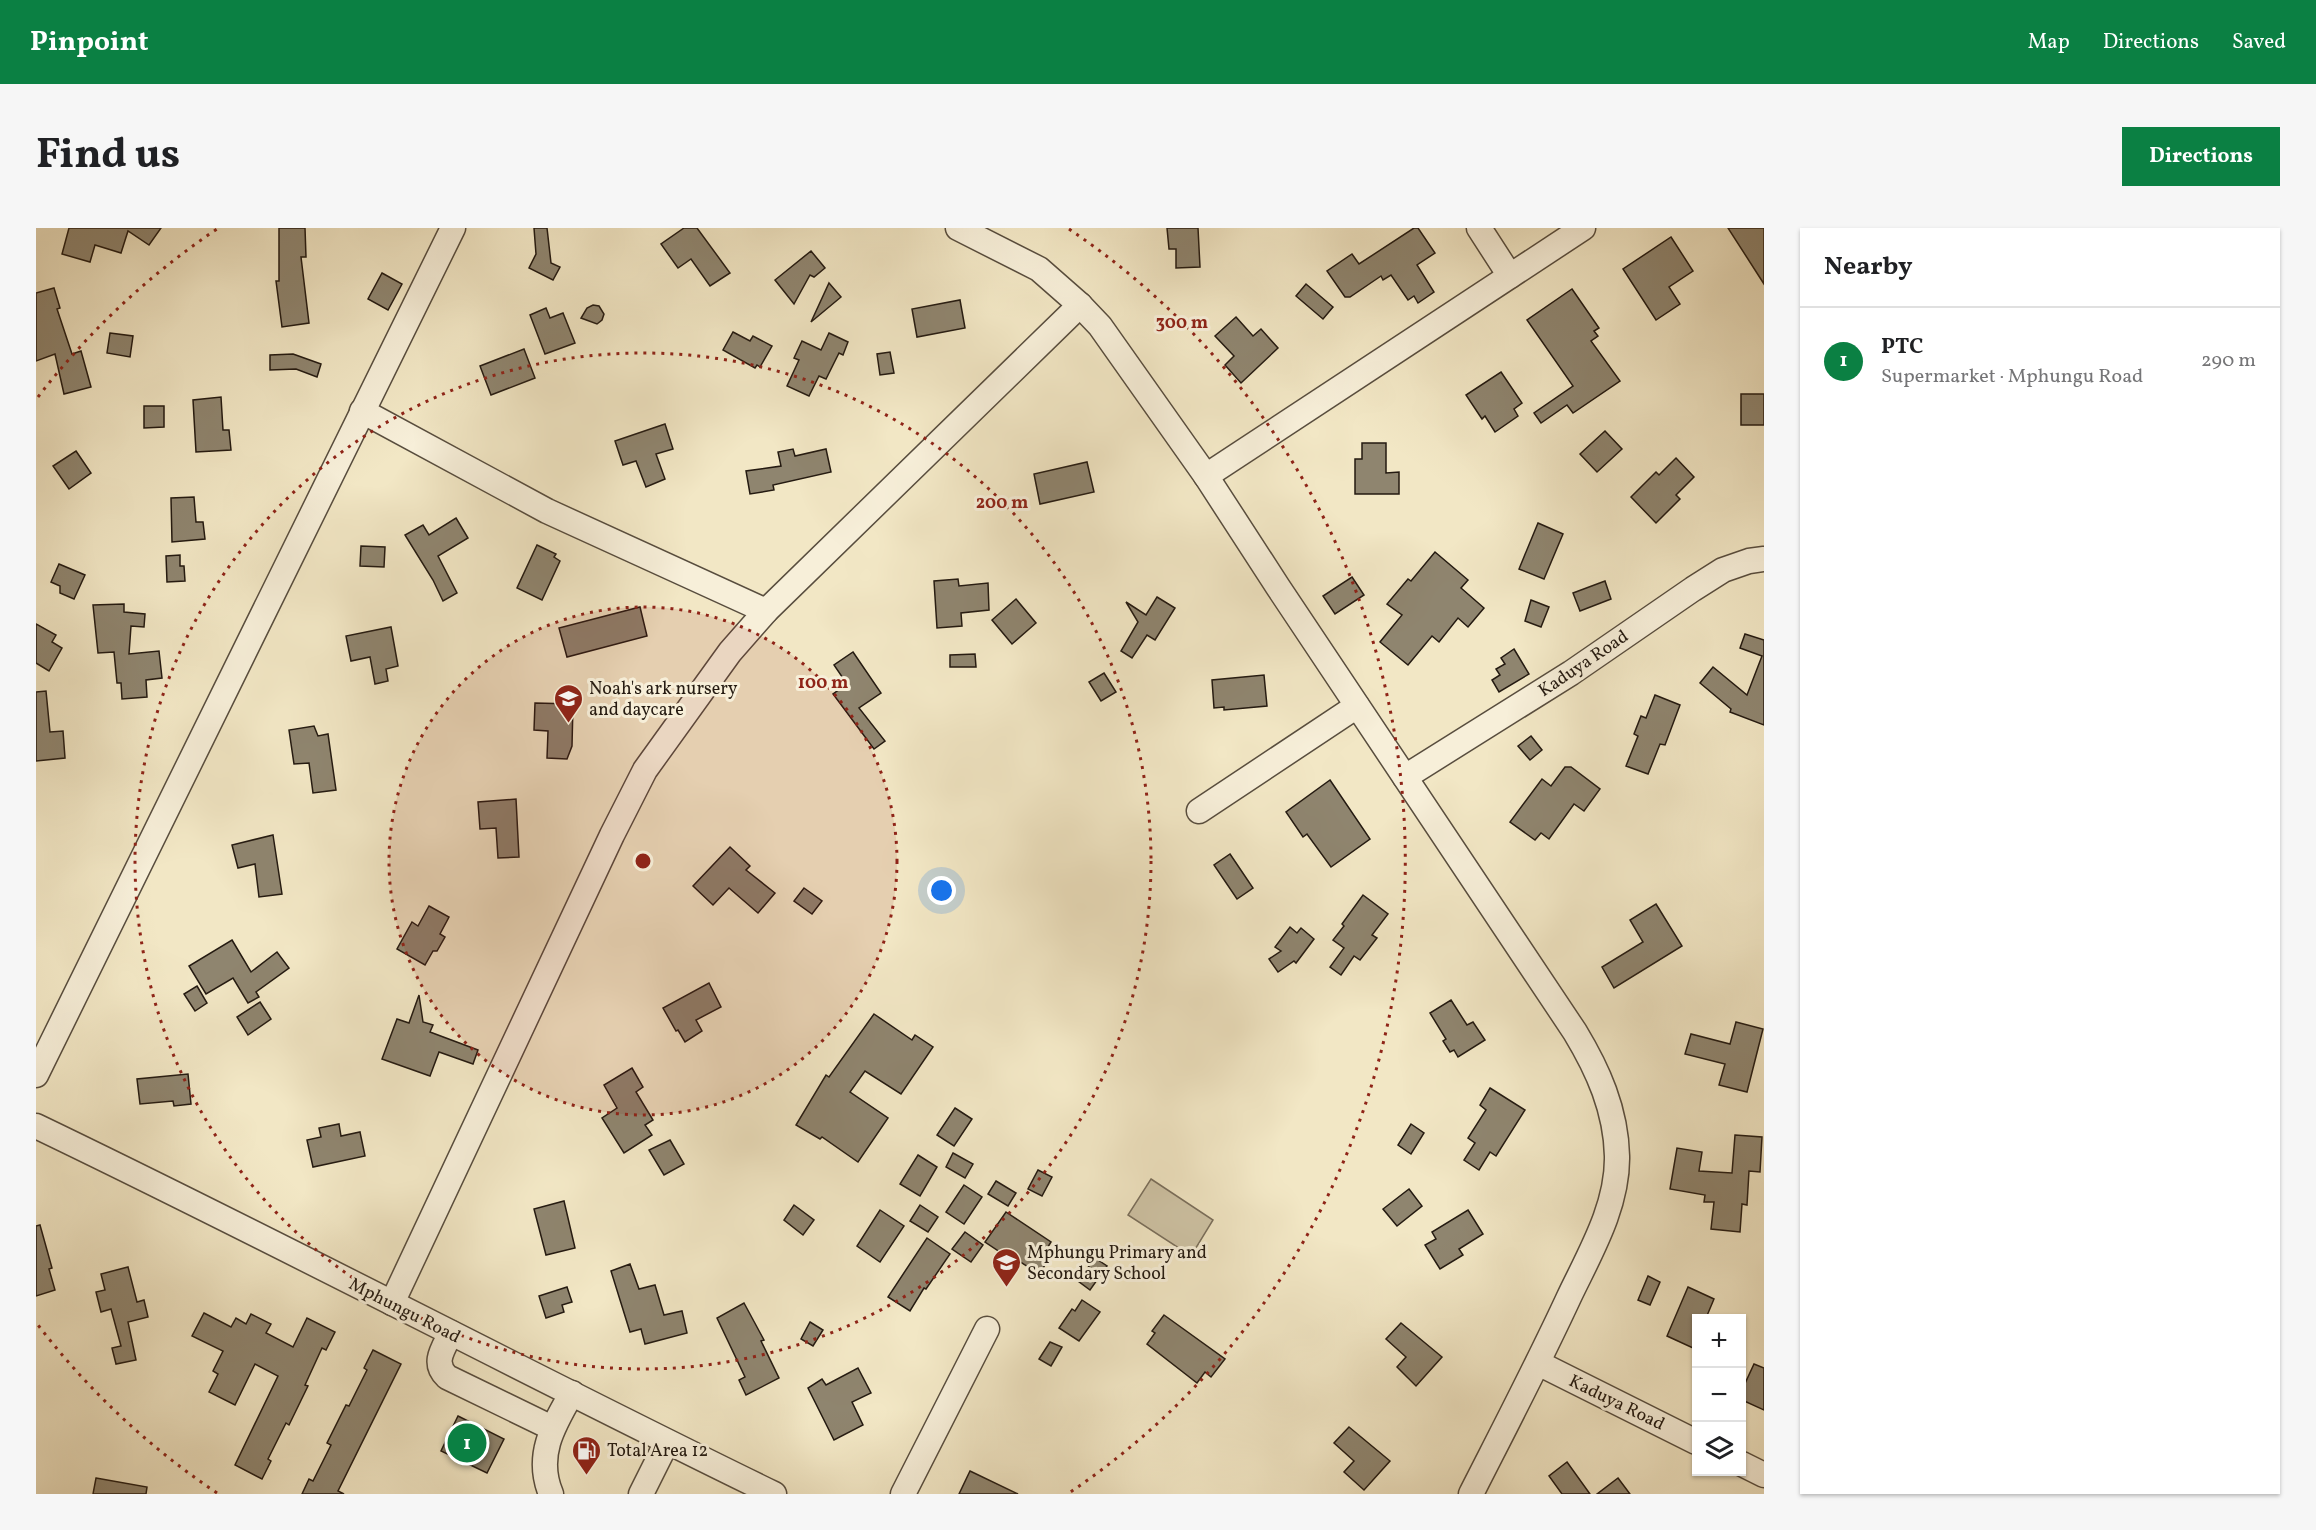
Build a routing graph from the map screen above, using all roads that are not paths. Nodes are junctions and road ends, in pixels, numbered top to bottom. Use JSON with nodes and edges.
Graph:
{"nodes":[{"id":1,"x":453,"y":228,"type":"edge"},
{"id":2,"x":958,"y":228,"type":"edge"},
{"id":3,"x":1479,"y":228,"type":"edge"},
{"id":4,"x":1583,"y":228,"type":"edge"},
{"id":5,"x":1510,"y":276,"type":"junction"},
{"id":6,"x":1080,"y":305,"type":"junction"},
{"id":7,"x":362,"y":411,"type":"junction"},
{"id":8,"x":1206,"y":476,"type":"junction"},
{"id":9,"x":1764,"y":559,"type":"edge"},
{"id":10,"x":766,"y":611,"type":"junction"},
{"id":11,"x":1357,"y":706,"type":"junction"},
{"id":12,"x":1405,"y":777,"type":"junction"},
{"id":13,"x":1199,"y":811,"type":"dead end"},
{"id":14,"x":36,"y":1075,"type":"edge"},
{"id":15,"x":36,"y":1126,"type":"edge"},
{"id":16,"x":392,"y":1303,"type":"junction"},
{"id":17,"x":987,"y":1329,"type":"dead end"},
{"id":18,"x":451,"y":1333,"type":"junction"},
{"id":19,"x":1538,"y":1363,"type":"junction"},
{"id":20,"x":572,"y":1393,"type":"junction"},
{"id":21,"x":552,"y":1428,"type":"junction"},
{"id":22,"x":1692,"y":1440,"type":"edge"},
{"id":23,"x":667,"y":1442,"type":"junction"},
{"id":24,"x":1746,"y":1466,"type":"edge"},
{"id":25,"x":1764,"y":1475,"type":"edge"},
{"id":26,"x":551,"y":1494,"type":"edge"},
{"id":27,"x":641,"y":1494,"type":"edge"},
{"id":28,"x":774,"y":1494,"type":"edge"},
{"id":29,"x":903,"y":1494,"type":"edge"},
{"id":30,"x":1471,"y":1494,"type":"edge"}],
"edges":[{"from":1,"to":7,"type":"street"},
{"from":2,"to":6,"type":"street"},
{"from":3,"to":5,"type":"street"},
{"from":4,"to":5,"type":"street"},
{"from":5,"to":8,"type":"street"},
{"from":6,"to":8,"type":"street"},
{"from":6,"to":10,"type":"street"},
{"from":7,"to":10,"type":"street"},
{"from":7,"to":14,"type":"street"},
{"from":8,"to":11,"type":"street"},
{"from":9,"to":12,"type":"street","name":"Kaduya Road"},
{"from":10,"to":16,"type":"street"},
{"from":11,"to":12,"type":"street"},
{"from":11,"to":13,"type":"street"},
{"from":12,"to":19,"type":"street"},
{"from":15,"to":16,"type":"street","name":"Mphungu Road"},
{"from":16,"to":18,"type":"street","name":"Mphungu Road"},
{"from":17,"to":29,"type":"street"},
{"from":18,"to":20,"type":"street","name":"Mphungu Road"},
{"from":18,"to":21,"type":"street"},
{"from":19,"to":22,"type":"street","name":"Kaduya Road"},
{"from":19,"to":30,"type":"street"},
{"from":20,"to":21,"type":"street"},
{"from":20,"to":23,"type":"street","name":"Mphungu Road"},
{"from":21,"to":26,"type":"street"},
{"from":23,"to":27,"type":"street"},
{"from":23,"to":28,"type":"street","name":"Mphungu Road"},
{"from":24,"to":25,"type":"street"}]}
